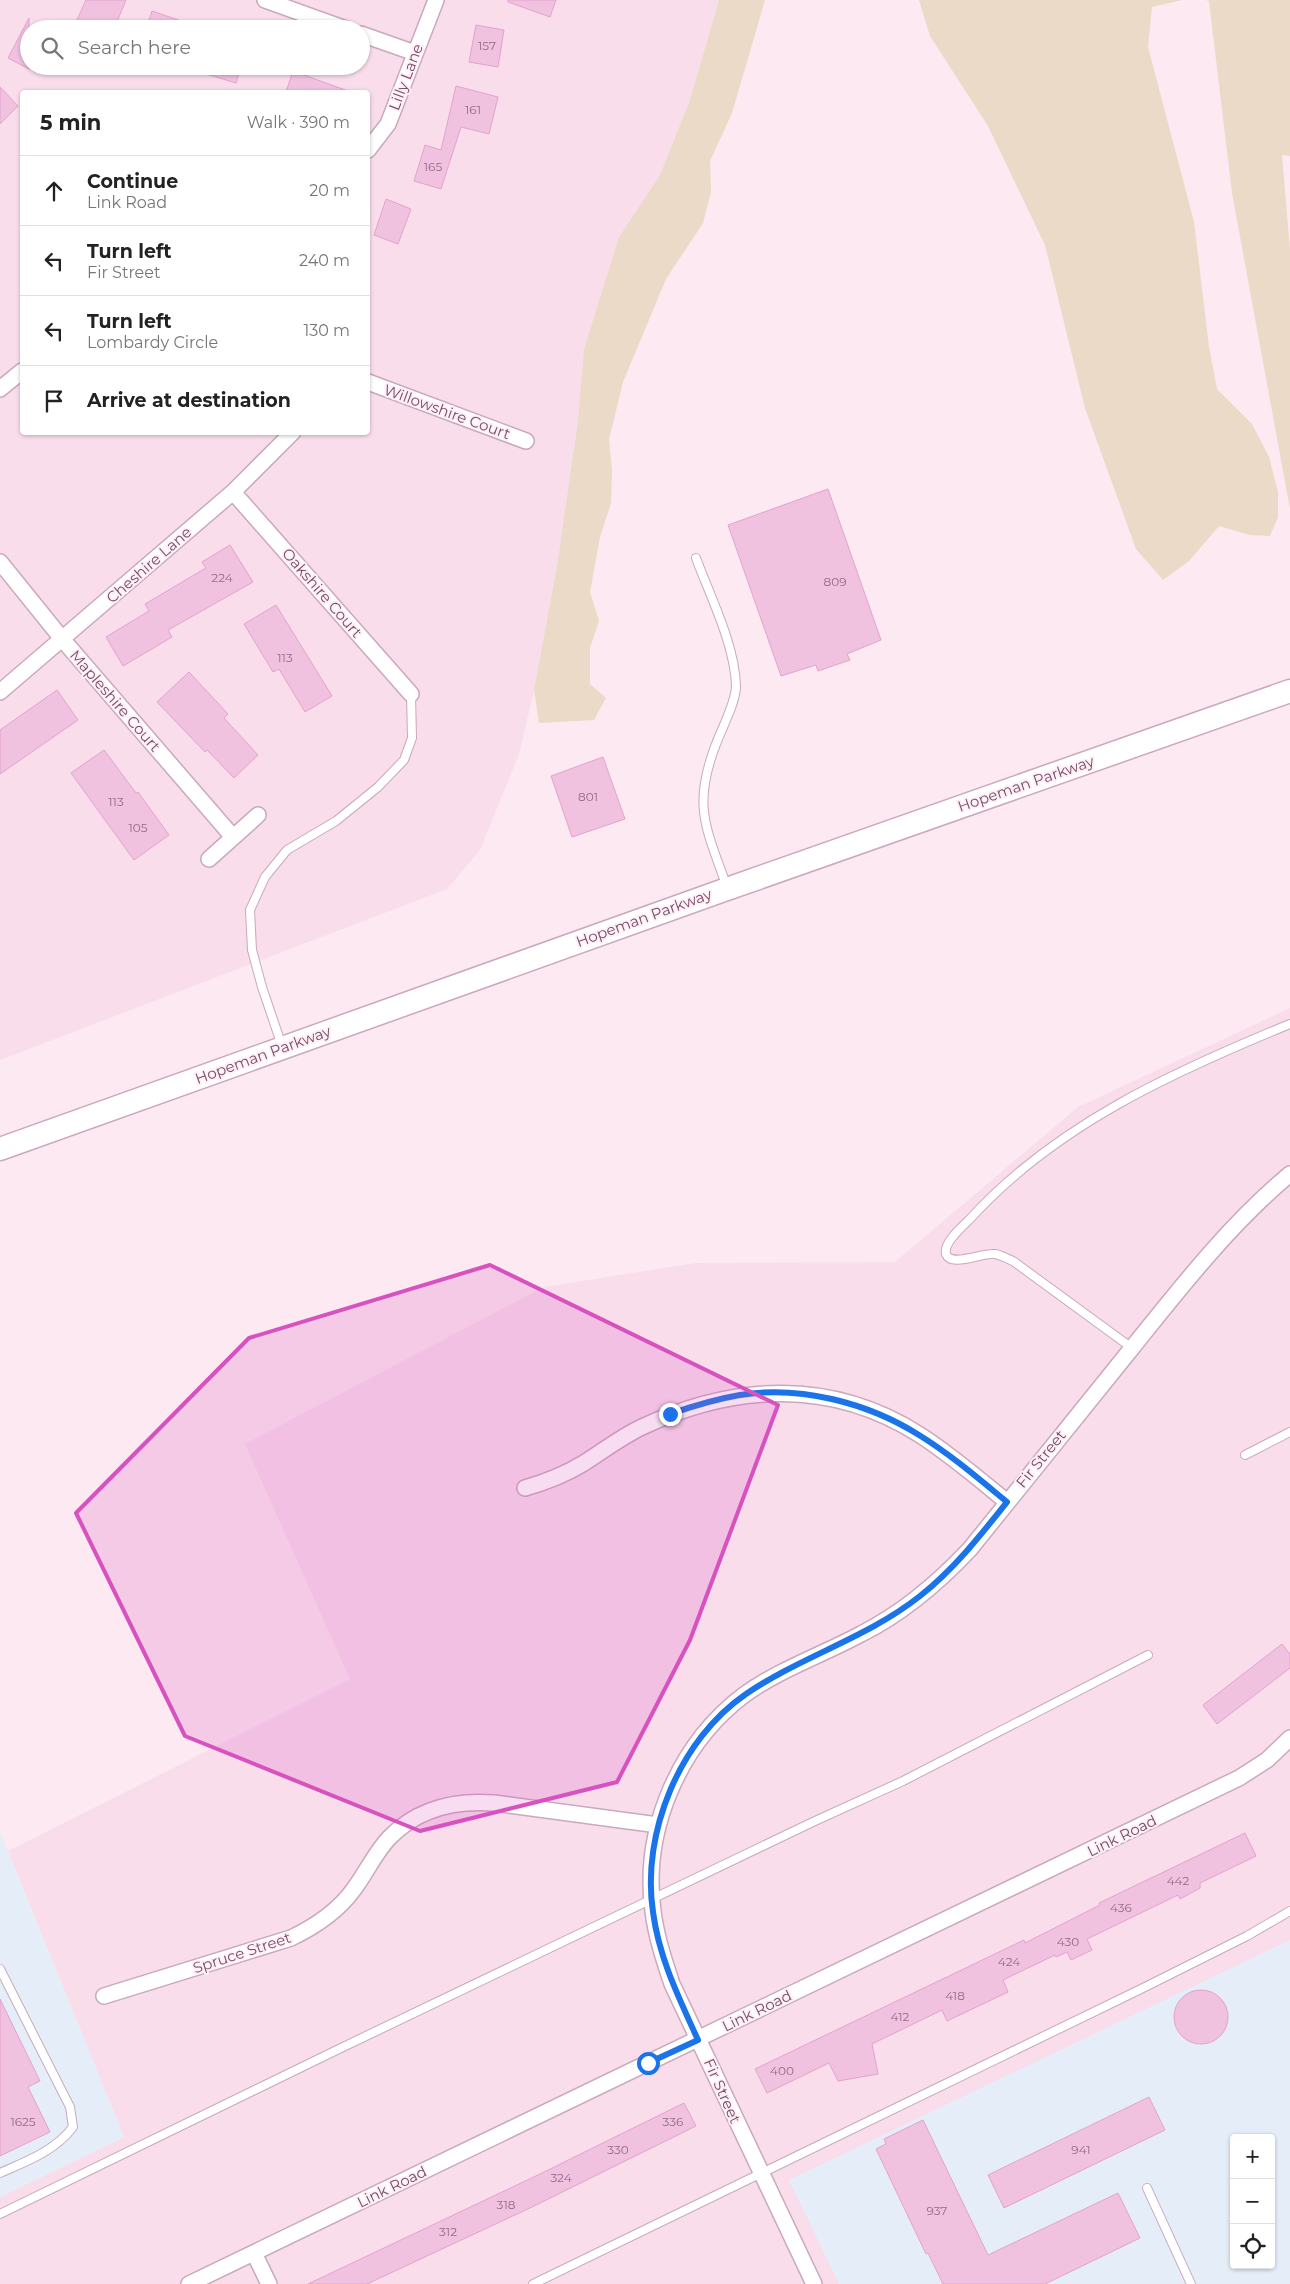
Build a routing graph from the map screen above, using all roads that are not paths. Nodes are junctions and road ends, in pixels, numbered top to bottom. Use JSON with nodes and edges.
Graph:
{"nodes":[{"id":1,"x":265,"y":0,"type":"edge"},
{"id":2,"x":436,"y":0,"type":"edge"},
{"id":3,"x":321,"y":20,"type":"edge"},
{"id":4,"x":370,"y":37,"type":"edge"},
{"id":5,"x":415,"y":53,"type":"junction"},
{"id":6,"x":370,"y":147,"type":"edge"},
{"id":7,"x":20,"y":372,"type":"edge"},
{"id":8,"x":370,"y":383,"type":"edge"},
{"id":9,"x":0,"y":389,"type":"edge"},
{"id":10,"x":290,"y":435,"type":"edge"},
{"id":11,"x":526,"y":441,"type":"dead end"},
{"id":12,"x":232,"y":492,"type":"junction"},
{"id":13,"x":696,"y":558,"type":"dead end"},
{"id":14,"x":0,"y":562,"type":"edge"},
{"id":15,"x":63,"y":640,"type":"junction"},
{"id":16,"x":1290,"y":691,"type":"edge"},
{"id":17,"x":0,"y":692,"type":"edge"},
{"id":18,"x":411,"y":694,"type":"joint"},
{"id":19,"x":258,"y":815,"type":"dead end"},
{"id":20,"x":233,"y":837,"type":"junction"},
{"id":21,"x":209,"y":859,"type":"dead end"},
{"id":22,"x":727,"y":889,"type":"junction"},
{"id":23,"x":1290,"y":1024,"type":"edge"},
{"id":24,"x":283,"y":1048,"type":"junction"},
{"id":25,"x":0,"y":1149,"type":"edge"},
{"id":26,"x":1290,"y":1174,"type":"edge"},
{"id":27,"x":1132,"y":1348,"type":"junction"},
{"id":28,"x":1290,"y":1432,"type":"edge"},
{"id":29,"x":1245,"y":1455,"type":"dead end"},
{"id":30,"x":525,"y":1488,"type":"dead end"},
{"id":31,"x":1007,"y":1502,"type":"junction"},
{"id":32,"x":1148,"y":1655,"type":"dead end"},
{"id":33,"x":1290,"y":1738,"type":"edge"},
{"id":34,"x":658,"y":1825,"type":"junction"},
{"id":35,"x":651,"y":1899,"type":"junction"},
{"id":36,"x":1290,"y":1911,"type":"edge"},
{"id":37,"x":0,"y":1969,"type":"edge"},
{"id":38,"x":104,"y":1996,"type":"dead end"},
{"id":39,"x":698,"y":2040,"type":"junction"},
{"id":40,"x":0,"y":2173,"type":"edge"},
{"id":41,"x":761,"y":2173,"type":"junction"},
{"id":42,"x":1147,"y":2188,"type":"dead end"},
{"id":43,"x":0,"y":2214,"type":"edge"},
{"id":44,"x":254,"y":2253,"type":"junction"},
{"id":45,"x":189,"y":2284,"type":"edge"},
{"id":46,"x":268,"y":2284,"type":"edge"},
{"id":47,"x":533,"y":2284,"type":"edge"},
{"id":48,"x":814,"y":2284,"type":"edge"},
{"id":49,"x":1191,"y":2284,"type":"edge"}],
"edges":[{"from":1,"to":3,"type":"street"},
{"from":2,"to":5,"type":"street","name":"Lilly Lane"},
{"from":4,"to":5,"type":"street"},
{"from":5,"to":6,"type":"street","name":"Lilly Lane"},
{"from":7,"to":9,"type":"street"},
{"from":8,"to":11,"type":"street","name":"Willowshire Court"},
{"from":10,"to":12,"type":"street","name":"Cheshire Lane"},
{"from":12,"to":15,"type":"street","name":"Cheshire Lane"},
{"from":12,"to":18,"type":"street","name":"Oakshire Court"},
{"from":13,"to":22,"type":"lane"},
{"from":14,"to":15,"type":"street","name":"Mapleshire Court"},
{"from":15,"to":17,"type":"street","name":"Cheshire Lane"},
{"from":15,"to":20,"type":"street","name":"Mapleshire Court"},
{"from":16,"to":22,"type":"main road","name":"Hopeman Parkway"},
{"from":18,"to":24,"type":"lane"},
{"from":19,"to":20,"type":"street"},
{"from":20,"to":21,"type":"street"},
{"from":22,"to":24,"type":"main road","name":"Hopeman Parkway"},
{"from":23,"to":27,"type":"lane"},
{"from":24,"to":25,"type":"main road","name":"Hopeman Parkway"},
{"from":26,"to":27,"type":"street","name":"Fir Street"},
{"from":27,"to":31,"type":"street","name":"Fir Street"},
{"from":28,"to":29,"type":"lane"},
{"from":30,"to":31,"type":"street"},
{"from":31,"to":34,"type":"street","name":"Fir Street"},
{"from":32,"to":35,"type":"lane"},
{"from":33,"to":39,"type":"street","name":"Link Road"},
{"from":34,"to":35,"type":"street","name":"Fir Street"},
{"from":34,"to":38,"type":"street","name":"Spruce Street"},
{"from":35,"to":39,"type":"street","name":"Fir Street"},
{"from":35,"to":43,"type":"lane"},
{"from":36,"to":41,"type":"lane"},
{"from":37,"to":40,"type":"lane"},
{"from":39,"to":41,"type":"street","name":"Fir Street"},
{"from":39,"to":44,"type":"street","name":"Link Road"},
{"from":41,"to":47,"type":"lane"},
{"from":41,"to":48,"type":"street","name":"Fir Street"},
{"from":42,"to":49,"type":"lane"},
{"from":44,"to":45,"type":"street","name":"Link Road"},
{"from":44,"to":46,"type":"street"}]}
